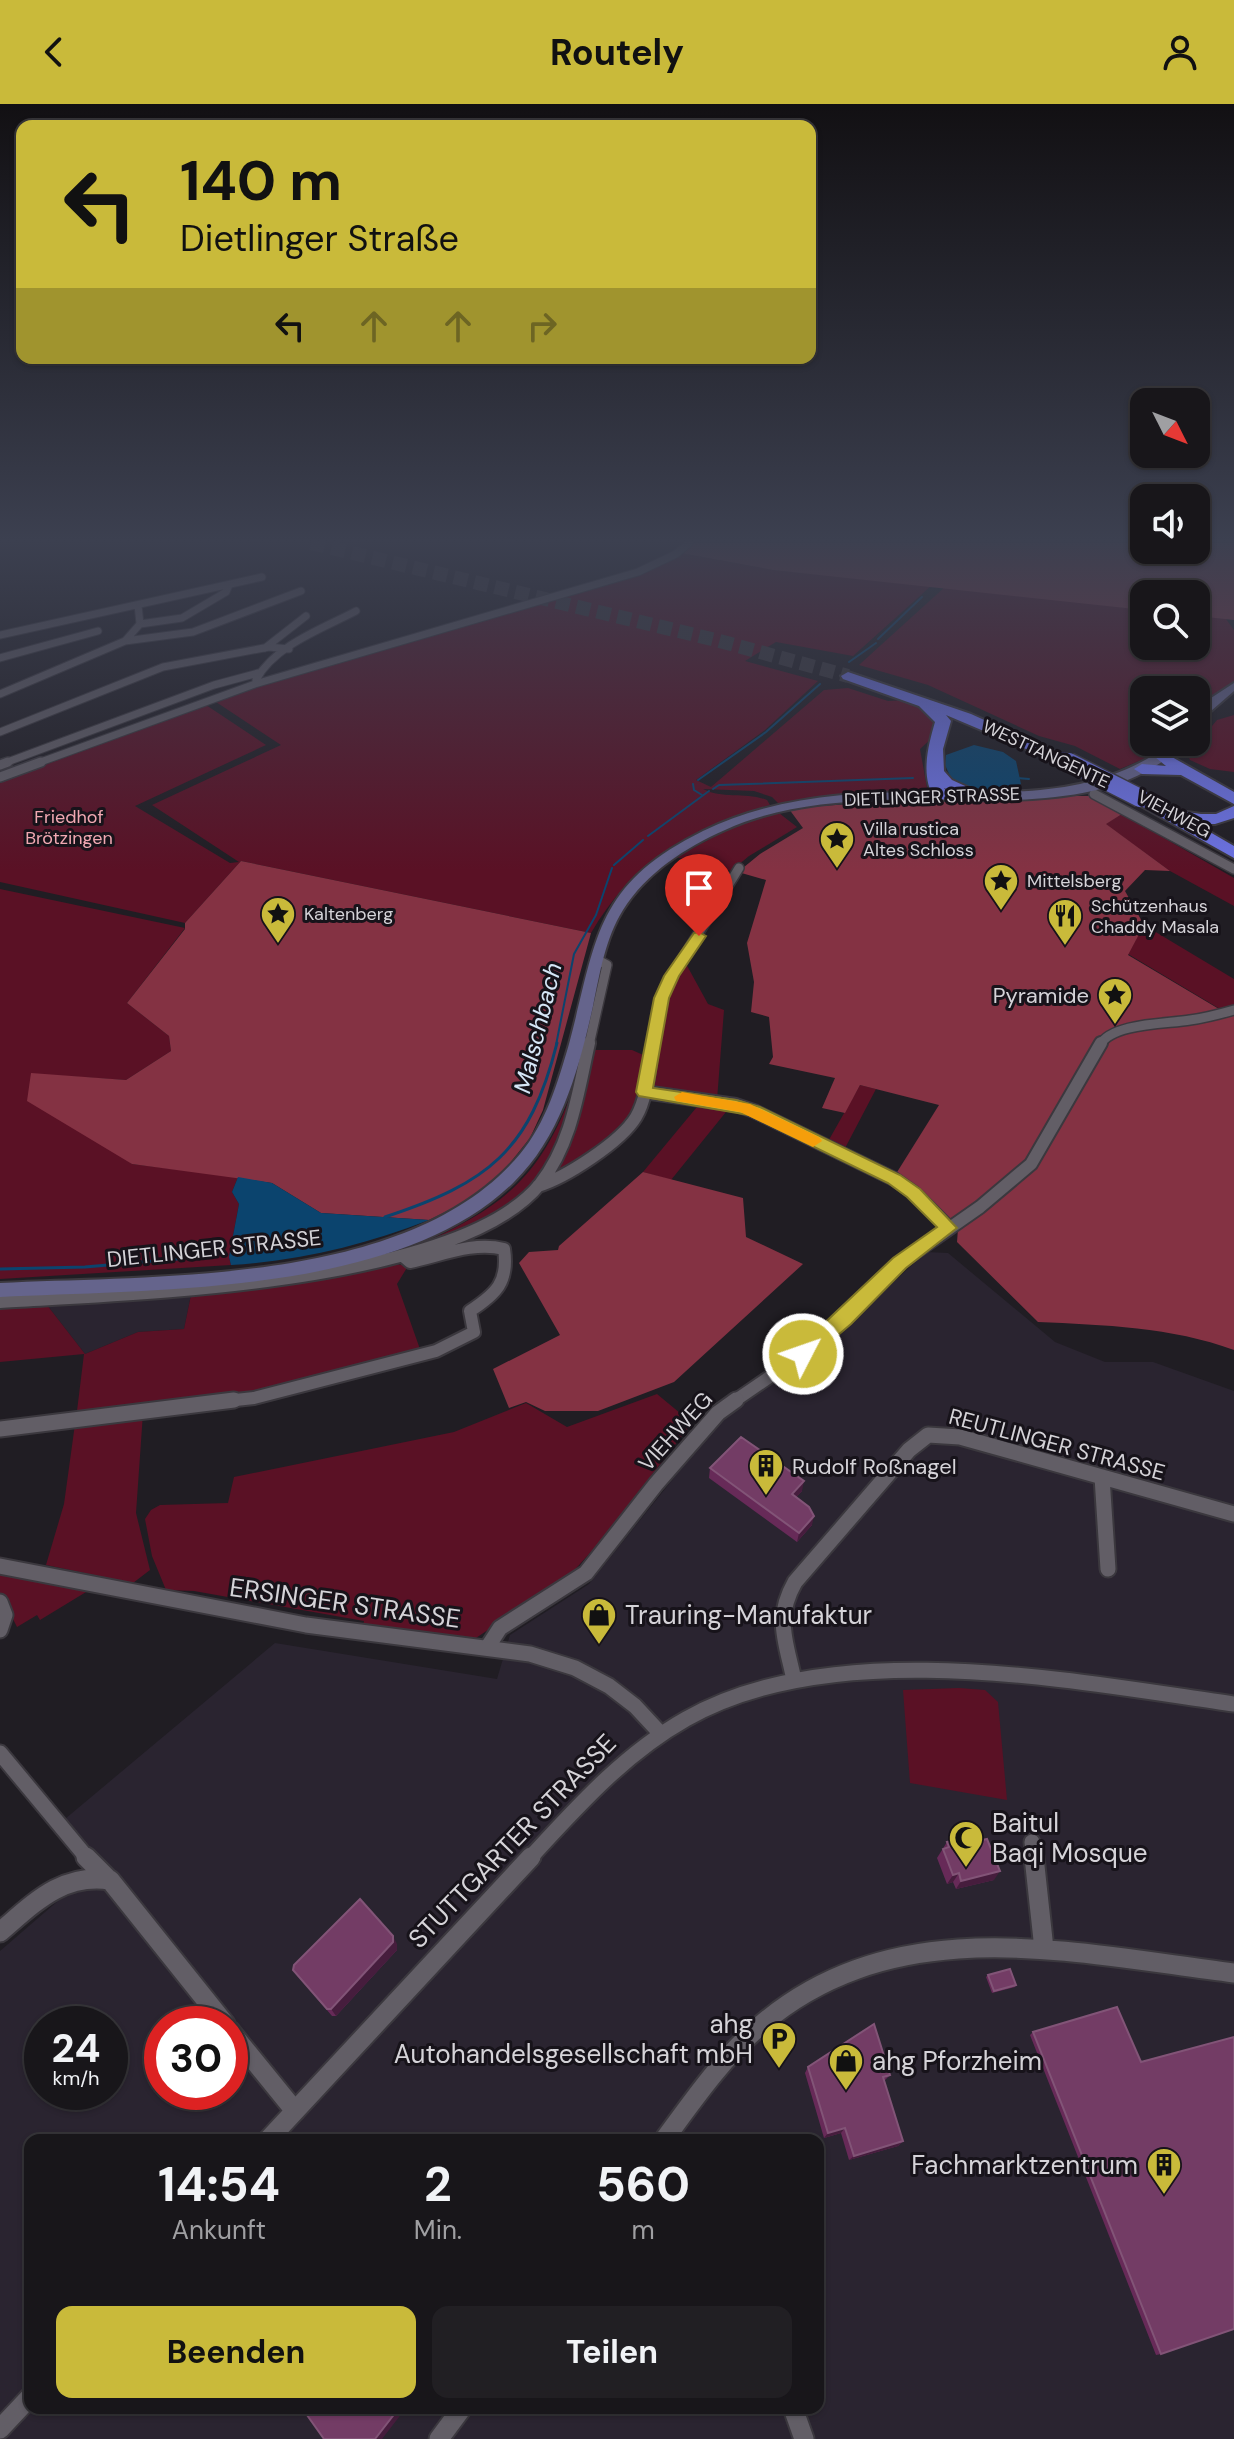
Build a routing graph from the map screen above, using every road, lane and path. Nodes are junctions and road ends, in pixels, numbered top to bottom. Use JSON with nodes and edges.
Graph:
{"nodes":[{"id":1,"x":22,"y":652,"type":"edge"},
{"id":2,"x":99,"y":652,"type":"edge"},
{"id":3,"x":244,"y":652,"type":"edge"},
{"id":4,"x":285,"y":652,"type":"edge"},
{"id":5,"x":365,"y":652,"type":"edge"},
{"id":6,"x":0,"y":658,"type":"edge"},
{"id":7,"x":258,"y":673,"type":"junction"},
{"id":8,"x":848,"y":676,"type":"tunnel mouth"},
{"id":9,"x":255,"y":684,"type":"junction"},
{"id":10,"x":1234,"y":686,"type":"edge"},
{"id":11,"x":0,"y":694,"type":"edge"},
{"id":12,"x":923,"y":701,"type":"junction"},
{"id":13,"x":1210,"y":706,"type":"edge"},
{"id":14,"x":0,"y":732,"type":"edge"},
{"id":15,"x":1030,"y":744,"type":"junction"},
{"id":16,"x":936,"y":748,"type":"junction"},
{"id":17,"x":1163,"y":757,"type":"junction"},
{"id":18,"x":0,"y":765,"type":"edge"},
{"id":19,"x":1142,"y":769,"type":"junction"},
{"id":20,"x":1177,"y":771,"type":"junction"},
{"id":21,"x":0,"y":777,"type":"edge"},
{"id":22,"x":942,"y":784,"type":"junction"},
{"id":23,"x":1212,"y":784,"type":"junction"},
{"id":24,"x":1094,"y":794,"type":"dead end"},
{"id":25,"x":979,"y":796,"type":"joint"},
{"id":26,"x":1234,"y":799,"type":"edge"},
{"id":27,"x":1144,"y":801,"type":"junction"},
{"id":28,"x":1234,"y":811,"type":"edge"},
{"id":29,"x":1234,"y":822,"type":"edge"},
{"id":30,"x":1234,"y":843,"type":"edge"},
{"id":31,"x":1234,"y":853,"type":"edge"},
{"id":32,"x":739,"y":868,"type":"dead end"},
{"id":33,"x":1234,"y":869,"type":"edge"},
{"id":34,"x":596,"y":959,"type":"junction"},
{"id":35,"x":1234,"y":1010,"type":"edge"},
{"id":36,"x":644,"y":1092,"type":"junction"},
{"id":37,"x":538,"y":1186,"type":"junction"},
{"id":38,"x":949,"y":1228,"type":"junction"},
{"id":39,"x":403,"y":1256,"type":"junction"},
{"id":40,"x":0,"y":1290,"type":"edge"},
{"id":41,"x":0,"y":1302,"type":"edge"},
{"id":42,"x":0,"y":1429,"type":"edge"},
{"id":43,"x":1102,"y":1477,"type":"junction"},
{"id":44,"x":1234,"y":1514,"type":"edge"},
{"id":45,"x":0,"y":1566,"type":"edge"},
{"id":46,"x":1108,"y":1569,"type":"dead end"},
{"id":47,"x":0,"y":1602,"type":"edge"},
{"id":48,"x":0,"y":1630,"type":"edge"},
{"id":49,"x":487,"y":1648,"type":"junction"},
{"id":50,"x":794,"y":1680,"type":"junction"},
{"id":51,"x":1234,"y":1704,"type":"edge"},
{"id":52,"x":661,"y":1734,"type":"junction"},
{"id":53,"x":0,"y":1753,"type":"edge"},
{"id":54,"x":1032,"y":1842,"type":"dead end"},
{"id":55,"x":110,"y":1880,"type":"junction"},
{"id":56,"x":0,"y":1932,"type":"edge"},
{"id":57,"x":1044,"y":1949,"type":"junction"},
{"id":58,"x":1234,"y":1973,"type":"edge"},
{"id":59,"x":211,"y":2006,"type":"edge"},
{"id":60,"x":248,"y":2053,"type":"edge"},
{"id":61,"x":295,"y":2111,"type":"junction"},
{"id":62,"x":274,"y":2134,"type":"edge"},
{"id":63,"x":669,"y":2134,"type":"edge"},
{"id":64,"x":24,"y":2403,"type":"edge"},
{"id":65,"x":458,"y":2414,"type":"edge"},
{"id":66,"x":795,"y":2414,"type":"edge"},
{"id":67,"x":0,"y":2429,"type":"edge"},
{"id":68,"x":439,"y":2439,"type":"edge"},
{"id":69,"x":804,"y":2439,"type":"edge"}],
"edges":[{"from":1,"to":6,"type":"street"},
{"from":2,"to":11,"type":"street"},
{"from":3,"to":14,"type":"street"},
{"from":4,"to":7,"type":"street"},
{"from":5,"to":9,"type":"street"},
{"from":7,"to":9,"type":"street"},
{"from":7,"to":18,"type":"street"},
{"from":8,"to":12,"type":"highway","name":"WESTTANGENTE"},
{"from":9,"to":21,"type":"street"},
{"from":10,"to":13,"type":"main road"},
{"from":12,"to":15,"type":"highway","name":"WESTTANGENTE"},
{"from":12,"to":16,"type":"highway"},
{"from":15,"to":16,"type":"highway"},
{"from":15,"to":27,"type":"highway","name":"WESTTANGENTE","bridge":true},
{"from":16,"to":22,"type":"highway"},
{"from":17,"to":19,"type":"main road","name":"DIETLINGER STRASSE"},
{"from":17,"to":20,"type":"highway"},
{"from":17,"to":23,"type":"highway"},
{"from":19,"to":20,"type":"highway"},
{"from":19,"to":25,"type":"main road","name":"DIETLINGER STRASSE"},
{"from":20,"to":23,"type":"highway"},
{"from":22,"to":25,"type":"highway"},
{"from":22,"to":34,"type":"main road","name":"DIETLINGER STRASSE"},
{"from":23,"to":26,"type":"highway"},
{"from":24,"to":33,"type":"street","name":"VIEHWEG"},
{"from":27,"to":28,"type":"highway"},
{"from":27,"to":31,"type":"highway","name":"WESTTANGENTE"},
{"from":29,"to":30,"type":"highway"},
{"from":32,"to":36,"type":"street","name":"DIETLINGER STRASSE"},
{"from":34,"to":37,"type":"street","name":"DIETLINGER STRASSE"},
{"from":34,"to":40,"type":"main road","name":"DIETLINGER STRASSE"},
{"from":35,"to":38,"type":"street","name":"VIEHWEG"},
{"from":36,"to":37,"type":"street","name":"DIETLINGER STRASSE"},
{"from":36,"to":38,"type":"street"},
{"from":37,"to":39,"type":"street","name":"DIETLINGER STRASSE"},
{"from":38,"to":49,"type":"street","name":"VIEHWEG"},
{"from":39,"to":41,"type":"street","name":"DIETLINGER STRASSE"},
{"from":39,"to":42,"type":"street","name":"DIETLINGER STRASSE"},
{"from":43,"to":44,"type":"street","name":"REUTLINGER STRASSE"},
{"from":43,"to":46,"type":"street"},
{"from":43,"to":50,"type":"street","name":"REUTLINGER STRASSE"},
{"from":45,"to":49,"type":"street","name":"ERSINGER STRASSE"},
{"from":47,"to":48,"type":"street"},
{"from":49,"to":52,"type":"street","name":"ERSINGER STRASSE"},
{"from":50,"to":51,"type":"street","name":"STUTTGARTER STRASSE"},
{"from":50,"to":52,"type":"street","name":"STUTTGARTER STRASSE"},
{"from":52,"to":61,"type":"street","name":"STUTTGARTER STRASSE"},
{"from":53,"to":55,"type":"street"},
{"from":54,"to":57,"type":"street"},
{"from":55,"to":56,"type":"street"},
{"from":55,"to":59,"type":"street"},
{"from":57,"to":58,"type":"street"},
{"from":57,"to":63,"type":"street"},
{"from":60,"to":61,"type":"street"},
{"from":61,"to":62,"type":"street","name":"STUTTGARTER STRASSE"},
{"from":64,"to":67,"type":"street"},
{"from":65,"to":68,"type":"street"},
{"from":66,"to":69,"type":"street"}]}
